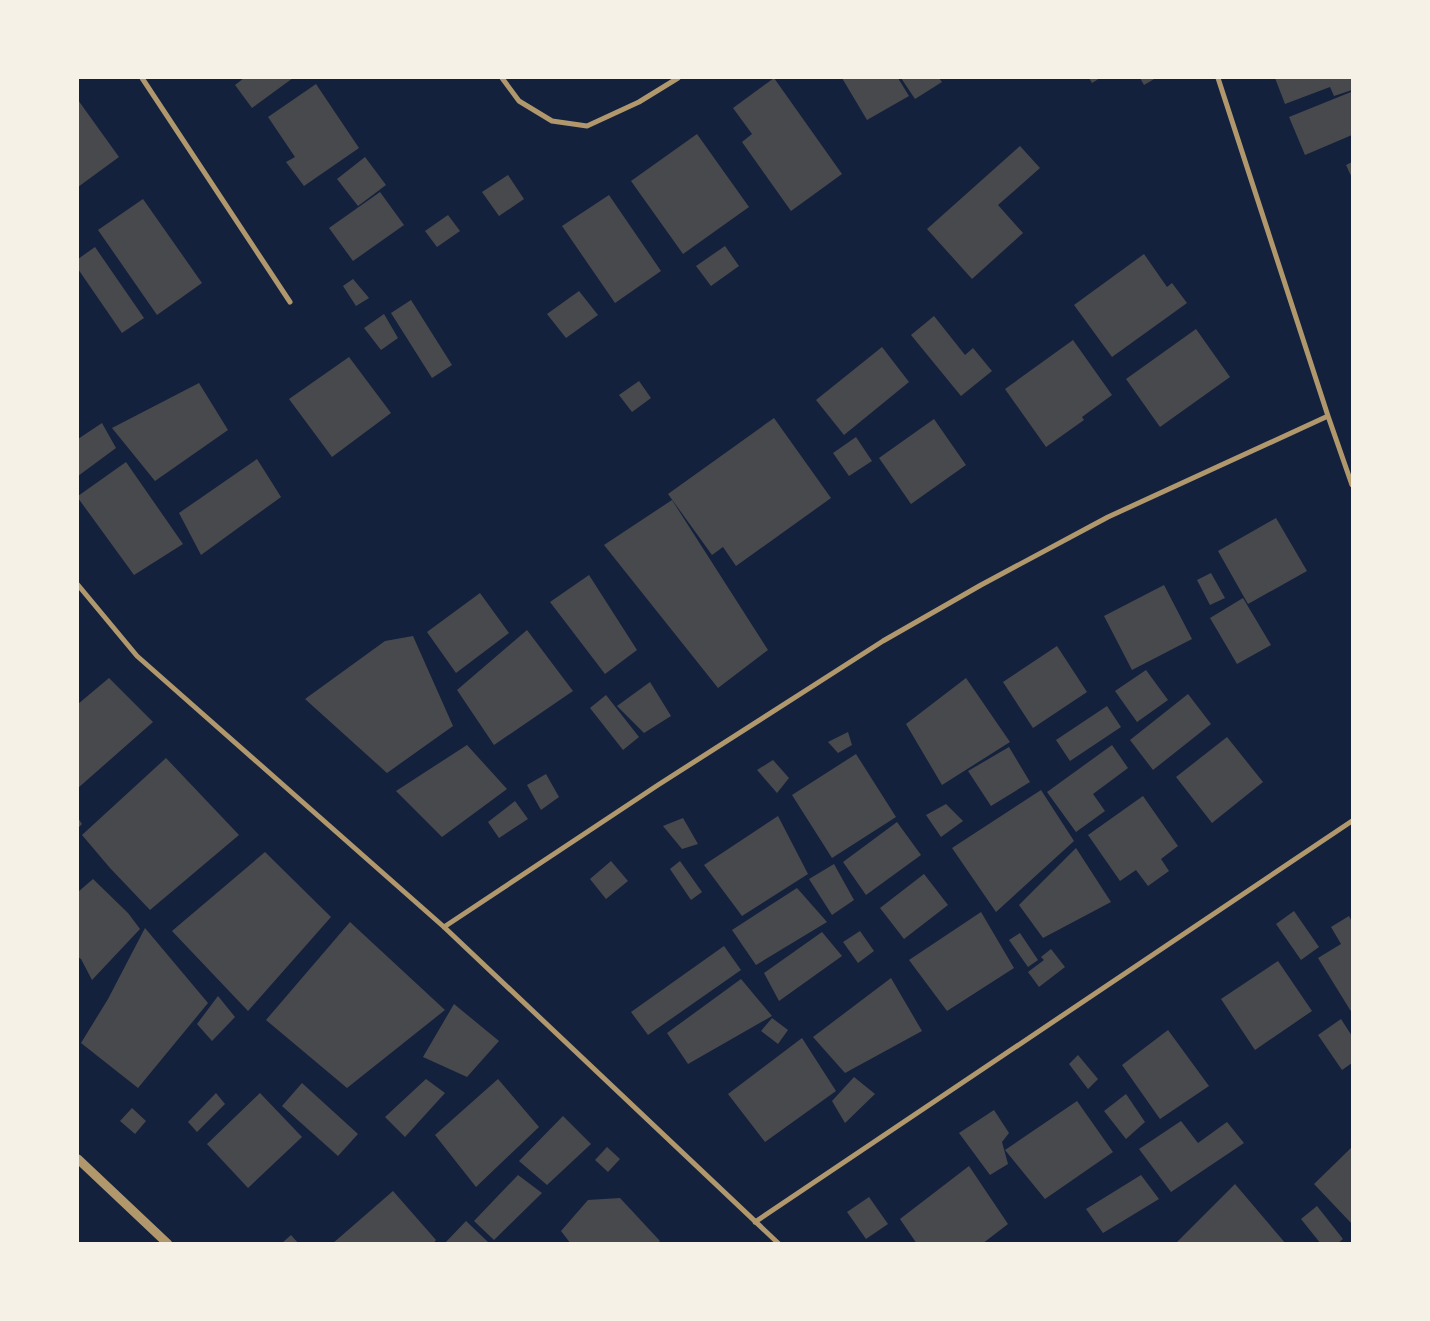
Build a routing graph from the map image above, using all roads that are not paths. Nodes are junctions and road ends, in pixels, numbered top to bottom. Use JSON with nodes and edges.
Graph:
{"nodes":[{"id":1,"x":142,"y":78,"type":"edge"},
{"id":2,"x":502,"y":78,"type":"edge"},
{"id":3,"x":678,"y":78,"type":"edge"},
{"id":4,"x":1218,"y":78,"type":"edge"},
{"id":5,"x":290,"y":302,"type":"dead end"},
{"id":6,"x":1328,"y":416,"type":"junction"},
{"id":7,"x":1352,"y":485,"type":"edge"},
{"id":8,"x":78,"y":585,"type":"edge"},
{"id":9,"x":1352,"y":821,"type":"edge"},
{"id":10,"x":444,"y":927,"type":"junction"},
{"id":11,"x":78,"y":1159,"type":"edge"},
{"id":12,"x":755,"y":1222,"type":"junction"},
{"id":13,"x":168,"y":1244,"type":"edge"},
{"id":14,"x":779,"y":1244,"type":"edge"}],
"edges":[{"from":1,"to":5,"type":"street"},
{"from":2,"to":3,"type":"street"},
{"from":4,"to":6,"type":"street"},
{"from":6,"to":7,"type":"street"},
{"from":6,"to":10,"type":"street"},
{"from":8,"to":10,"type":"street"},
{"from":9,"to":12,"type":"street"},
{"from":10,"to":12,"type":"street"},
{"from":11,"to":13,"type":"street"},
{"from":12,"to":14,"type":"street"}]}
